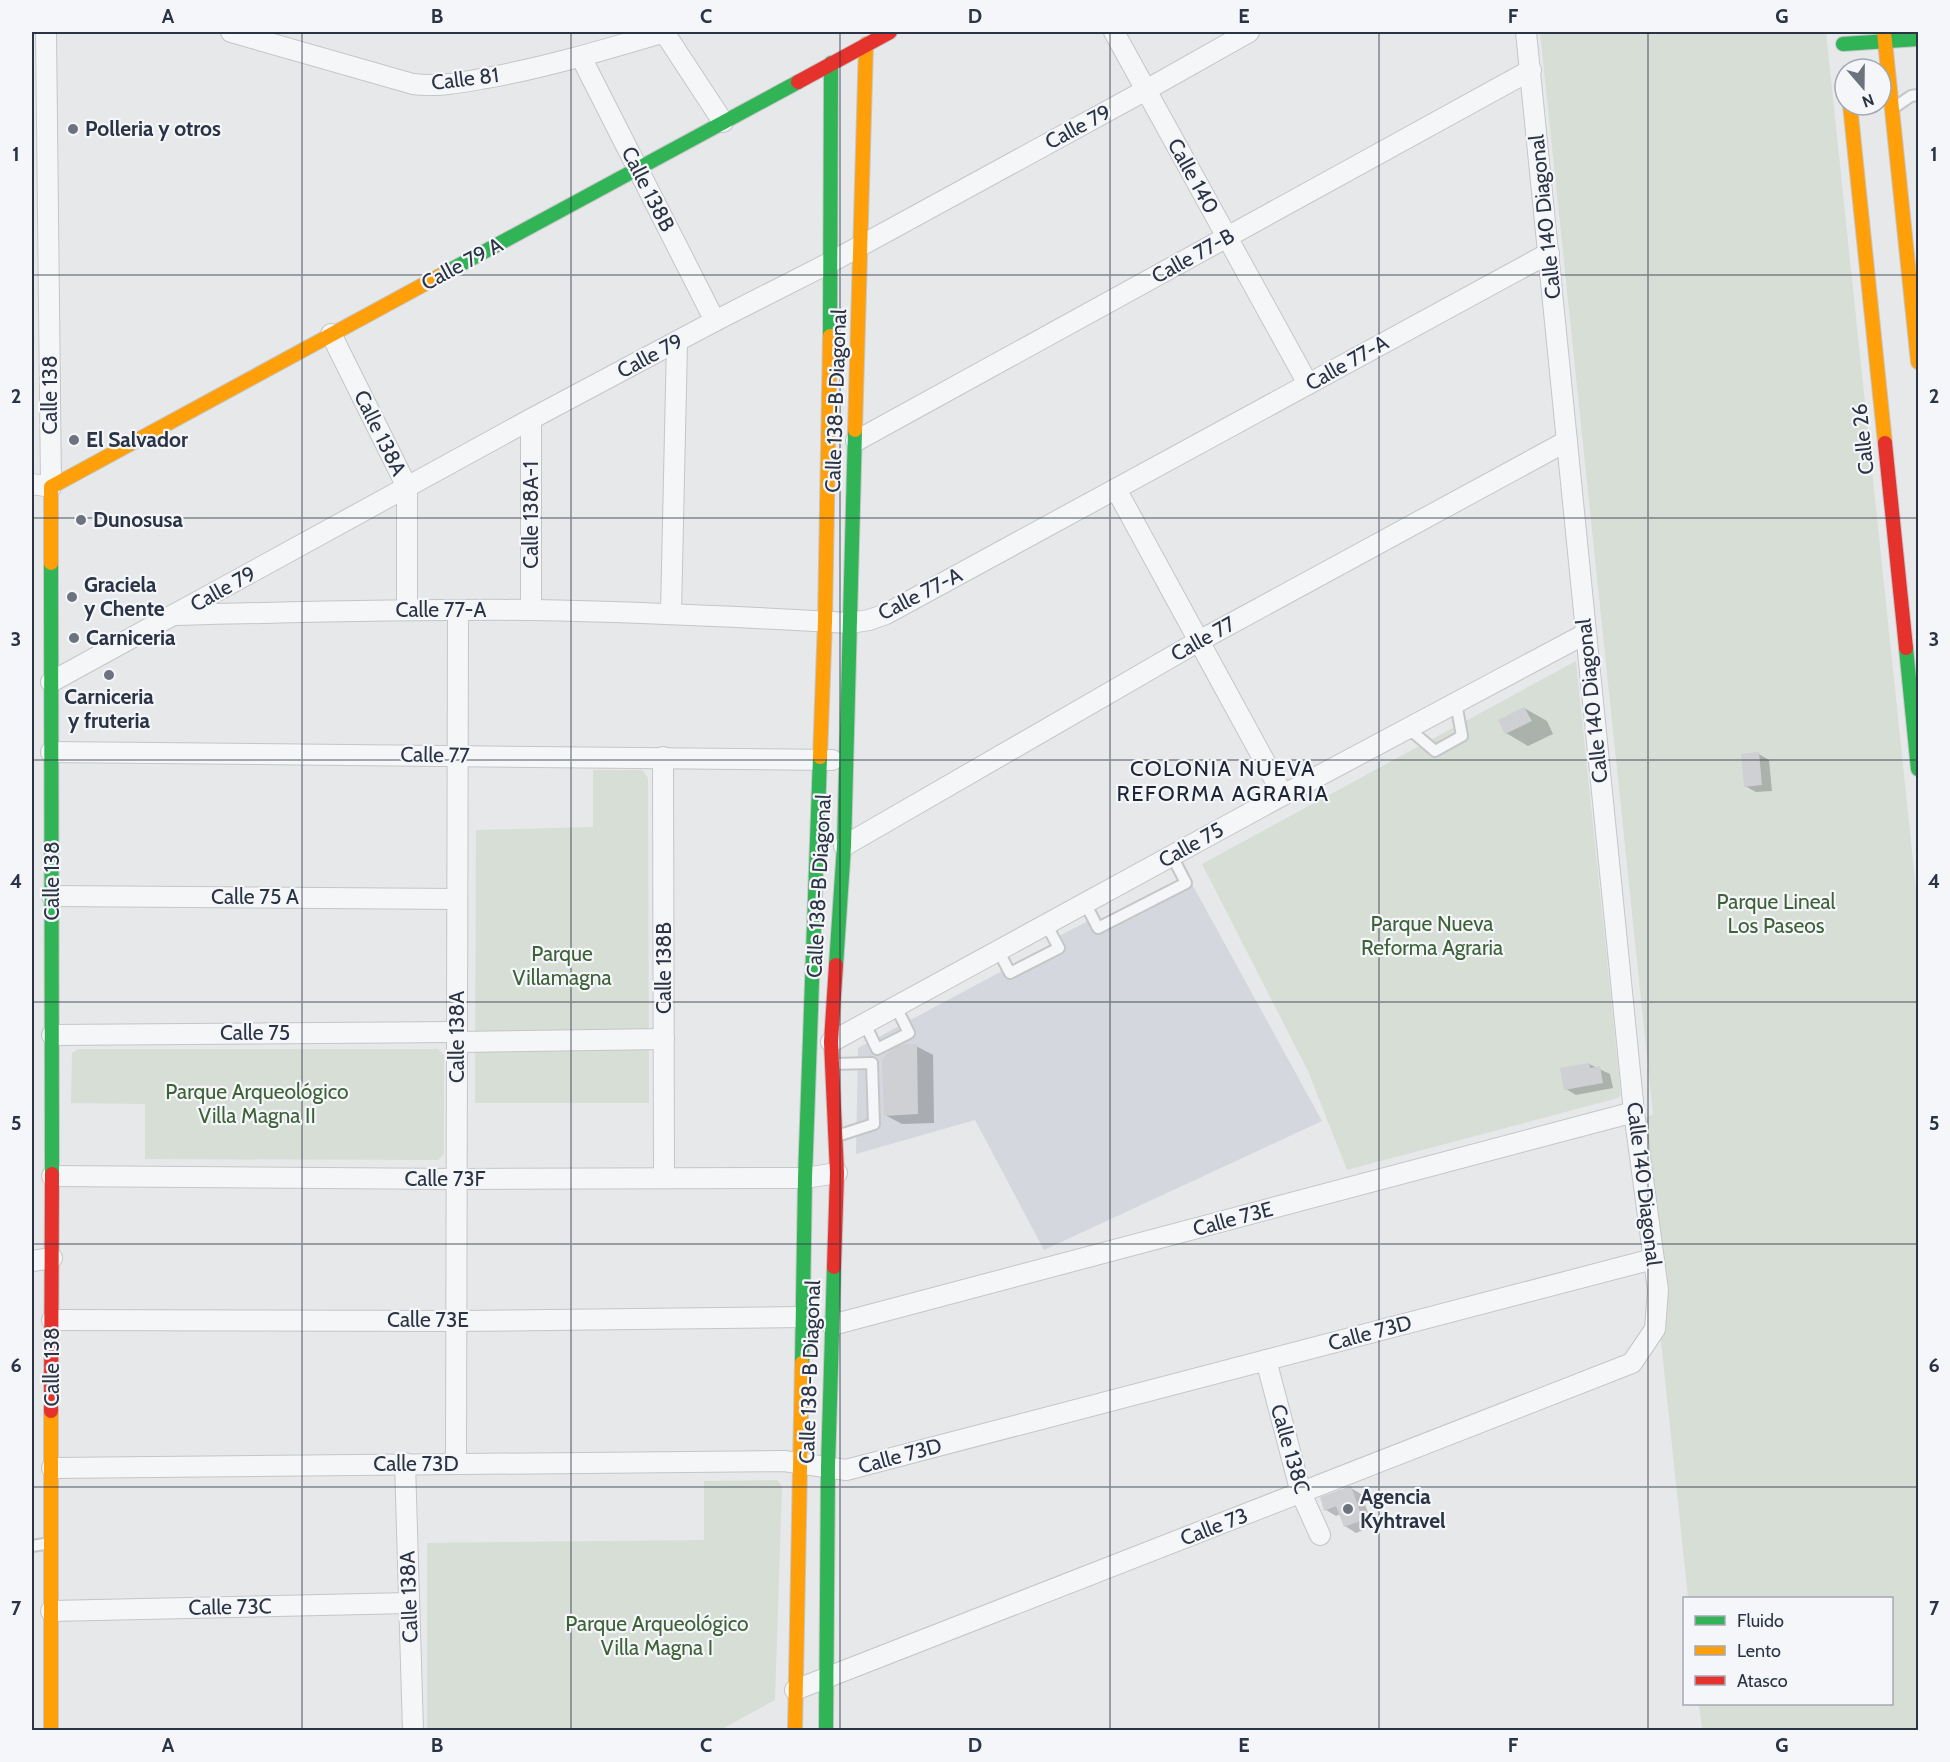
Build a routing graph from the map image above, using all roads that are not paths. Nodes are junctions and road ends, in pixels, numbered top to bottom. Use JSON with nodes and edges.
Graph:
{"nodes":[{"id":1,"x":46,"y":32,"type":"edge"},
{"id":2,"x":231,"y":32,"type":"edge"},
{"id":3,"x":665,"y":32,"type":"edge"},
{"id":4,"x":890,"y":32,"type":"edge"},
{"id":5,"x":1114,"y":32,"type":"edge"},
{"id":6,"x":1249,"y":32,"type":"edge"},
{"id":7,"x":1526,"y":32,"type":"edge"},
{"id":8,"x":1884,"y":37,"type":"edge"},
{"id":9,"x":1843,"y":38,"type":"edge"},
{"id":10,"x":1918,"y":39,"type":"edge"},
{"id":11,"x":866,"y":44,"type":"junction"},
{"id":12,"x":581,"y":57,"type":"junction"},
{"id":13,"x":1845,"y":57,"type":"edge"},
{"id":14,"x":1886,"y":57,"type":"edge"},
{"id":15,"x":831,"y":63,"type":"junction"},
{"id":16,"x":1531,"y":70,"type":"junction"},
{"id":17,"x":1146,"y":90,"type":"junction"},
{"id":18,"x":1918,"y":95,"type":"edge"},
{"id":19,"x":1893,"y":108,"type":"edge"},
{"id":20,"x":1851,"y":117,"type":"edge"},
{"id":21,"x":1893,"y":117,"type":"edge"},
{"id":22,"x":723,"y":122,"type":"junction"},
{"id":23,"x":638,"y":168,"type":"junction"},
{"id":24,"x":40,"y":204,"type":"edge"},
{"id":25,"x":1227,"y":237,"type":"junction"},
{"id":26,"x":862,"y":244,"type":"junction"},
{"id":27,"x":1548,"y":253,"type":"junction"},
{"id":28,"x":831,"y":262,"type":"junction"},
{"id":29,"x":715,"y":321,"type":"junction"},
{"id":30,"x":331,"y":334,"type":"junction"},
{"id":31,"x":677,"y":342,"type":"junction"},
{"id":32,"x":1918,"y":362,"type":"edge"},
{"id":33,"x":1308,"y":384,"type":"junction"},
{"id":34,"x":531,"y":419,"type":"junction"},
{"id":35,"x":856,"y":441,"type":"junction"},
{"id":36,"x":1567,"y":441,"type":"junction"},
{"id":37,"x":41,"y":485,"type":"edge"},
{"id":38,"x":407,"y":488,"type":"junction"},
{"id":39,"x":1116,"y":489,"type":"junction"},
{"id":40,"x":407,"y":610,"type":"junction"},
{"id":41,"x":531,"y":610,"type":"junction"},
{"id":42,"x":458,"y":611,"type":"junction"},
{"id":43,"x":671,"y":613,"type":"junction"},
{"id":44,"x":175,"y":615,"type":"junction"},
{"id":45,"x":825,"y":621,"type":"junction"},
{"id":46,"x":850,"y":623,"type":"junction"},
{"id":47,"x":1585,"y":634,"type":"junction"},
{"id":48,"x":1199,"y":641,"type":"junction"},
{"id":49,"x":51,"y":682,"type":"junction"},
{"id":50,"x":1456,"y":703,"type":"junction"},
{"id":51,"x":1408,"y":728,"type":"junction"},
{"id":52,"x":51,"y":752,"type":"junction"},
{"id":53,"x":458,"y":755,"type":"junction"},
{"id":54,"x":663,"y":757,"type":"junction"},
{"id":55,"x":819,"y":759,"type":"junction"},
{"id":56,"x":846,"y":761,"type":"junction"},
{"id":57,"x":1918,"y":769,"type":"edge"},
{"id":58,"x":1283,"y":795,"type":"junction"},
{"id":59,"x":844,"y":846,"type":"junction"},
{"id":60,"x":1172,"y":856,"type":"junction"},
{"id":61,"x":52,"y":896,"type":"junction"},
{"id":62,"x":457,"y":899,"type":"junction"},
{"id":63,"x":1085,"y":903,"type":"junction"},
{"id":64,"x":1046,"y":924,"type":"junction"},
{"id":65,"x":998,"y":951,"type":"junction"},
{"id":66,"x":896,"y":1007,"type":"junction"},
{"id":67,"x":864,"y":1024,"type":"junction"},
{"id":68,"x":52,"y":1035,"type":"junction"},
{"id":69,"x":457,"y":1037,"type":"junction"},
{"id":70,"x":664,"y":1039,"type":"junction"},
{"id":71,"x":831,"y":1042,"type":"junction"},
{"id":72,"x":832,"y":1064,"type":"junction"},
{"id":73,"x":1634,"y":1113,"type":"junction"},
{"id":74,"x":835,"y":1136,"type":"junction"},
{"id":75,"x":837,"y":1173,"type":"junction"},
{"id":76,"x":52,"y":1176,"type":"junction"},
{"id":77,"x":664,"y":1178,"type":"junction"},
{"id":78,"x":805,"y":1178,"type":"junction"},
{"id":79,"x":457,"y":1179,"type":"junction"},
{"id":80,"x":52,"y":1258,"type":"junction"},
{"id":81,"x":1653,"y":1259,"type":"junction"},
{"id":82,"x":32,"y":1261,"type":"edge"},
{"id":83,"x":804,"y":1317,"type":"junction"},
{"id":84,"x":52,"y":1320,"type":"junction"},
{"id":85,"x":456,"y":1320,"type":"junction"},
{"id":86,"x":832,"y":1325,"type":"junction"},
{"id":87,"x":1266,"y":1360,"type":"junction"},
{"id":88,"x":1632,"y":1363,"type":"joint"},
{"id":89,"x":405,"y":1463,"type":"junction"},
{"id":90,"x":799,"y":1463,"type":"junction"},
{"id":91,"x":456,"y":1464,"type":"junction"},
{"id":92,"x":828,"y":1467,"type":"junction"},
{"id":93,"x":52,"y":1468,"type":"junction"},
{"id":94,"x":1301,"y":1493,"type":"junction"},
{"id":95,"x":1320,"y":1536,"type":"dead end"},
{"id":96,"x":51,"y":1543,"type":"junction"},
{"id":97,"x":32,"y":1546,"type":"edge"},
{"id":98,"x":409,"y":1603,"type":"junction"},
{"id":99,"x":51,"y":1611,"type":"junction"},
{"id":100,"x":827,"y":1677,"type":"junction"},
{"id":101,"x":795,"y":1690,"type":"junction"},
{"id":102,"x":51,"y":1731,"type":"edge"},
{"id":103,"x":413,"y":1731,"type":"edge"},
{"id":104,"x":795,"y":1731,"type":"edge"},
{"id":105,"x":826,"y":1731,"type":"edge"}],
"edges":[{"from":1,"to":24,"type":"street","name":"Calle 138"},
{"from":2,"to":12,"type":"street","name":"Calle 81"},
{"from":3,"to":12,"type":"street","name":"Calle 81"},
{"from":3,"to":22,"type":"street"},
{"from":4,"to":11,"type":"street","name":"Calle 79 A"},
{"from":5,"to":17,"type":"street","name":"Calle 140"},
{"from":6,"to":17,"type":"street","name":"Calle 79"},
{"from":7,"to":16,"type":"street","name":"Calle 140 Diagonal"},
{"from":8,"to":9,"type":"street"},
{"from":8,"to":10,"type":"street"},
{"from":8,"to":14,"type":"street"},
{"from":9,"to":13,"type":"street"},
{"from":11,"to":15,"type":"street","name":"Calle 79 A"},
{"from":11,"to":26,"type":"street","name":"Calle 138-B Diagonal"},
{"from":12,"to":23,"type":"street","name":"Calle 138B"},
{"from":15,"to":22,"type":"street","name":"Calle 79 A"},
{"from":15,"to":28,"type":"street","name":"Calle 138-B Diagonal"},
{"from":16,"to":25,"type":"street","name":"Calle 77-B"},
{"from":16,"to":27,"type":"street","name":"Calle 140 Diagonal"},
{"from":17,"to":25,"type":"street","name":"Calle 140"},
{"from":17,"to":26,"type":"street","name":"Calle 79"},
{"from":18,"to":19,"type":"lane"},
{"from":20,"to":57,"type":"street","name":"Calle 26"},
{"from":21,"to":32,"type":"street"},
{"from":22,"to":23,"type":"street","name":"Calle 79 A"},
{"from":23,"to":29,"type":"street","name":"Calle 138B"},
{"from":23,"to":30,"type":"street","name":"Calle 79 A"},
{"from":24,"to":37,"type":"street","name":"Calle 138"},
{"from":25,"to":33,"type":"street","name":"Calle 140"},
{"from":25,"to":35,"type":"street","name":"Calle 77-B"},
{"from":26,"to":28,"type":"street","name":"Calle 79"},
{"from":26,"to":35,"type":"street","name":"Calle 138-B Diagonal"},
{"from":27,"to":33,"type":"street","name":"Calle 77-A"},
{"from":27,"to":36,"type":"street","name":"Calle 140 Diagonal"},
{"from":28,"to":29,"type":"street","name":"Calle 79"},
{"from":28,"to":45,"type":"street","name":"Calle 138-B Diagonal"},
{"from":29,"to":31,"type":"street","name":"Calle 79"},
{"from":30,"to":37,"type":"street","name":"Calle 79 A"},
{"from":30,"to":38,"type":"street","name":"Calle 138A"},
{"from":31,"to":34,"type":"street","name":"Calle 79"},
{"from":31,"to":43,"type":"street"},
{"from":33,"to":39,"type":"street","name":"Calle 77-A"},
{"from":34,"to":38,"type":"street","name":"Calle 79"},
{"from":34,"to":41,"type":"street","name":"Calle 138A-1"},
{"from":35,"to":46,"type":"street","name":"Calle 138-B Diagonal"},
{"from":36,"to":47,"type":"street","name":"Calle 140 Diagonal"},
{"from":36,"to":48,"type":"street","name":"Calle 77"},
{"from":37,"to":49,"type":"street","name":"Calle 138"},
{"from":38,"to":40,"type":"street","name":"Calle 138A"},
{"from":38,"to":44,"type":"street","name":"Calle 79"},
{"from":39,"to":46,"type":"street","name":"Calle 77-A"},
{"from":39,"to":48,"type":"street"},
{"from":40,"to":42,"type":"street","name":"Calle 77-A"},
{"from":40,"to":44,"type":"street","name":"Calle 77-A"},
{"from":41,"to":42,"type":"street","name":"Calle 77-A"},
{"from":41,"to":43,"type":"street","name":"Calle 77-A"},
{"from":42,"to":53,"type":"street","name":"Calle 138A"},
{"from":43,"to":45,"type":"street","name":"Calle 77-A"},
{"from":44,"to":49,"type":"street","name":"Calle 79"},
{"from":45,"to":46,"type":"street","name":"Calle 77-A"},
{"from":45,"to":55,"type":"street","name":"Calle 138-B Diagonal"},
{"from":46,"to":56,"type":"street","name":"Calle 138-B Diagonal"},
{"from":47,"to":50,"type":"street","name":"Calle 75"},
{"from":47,"to":73,"type":"street","name":"Calle 140 Diagonal"},
{"from":48,"to":58,"type":"street"},
{"from":48,"to":59,"type":"street","name":"Calle 77"},
{"from":49,"to":52,"type":"street","name":"Calle 138"},
{"from":50,"to":51,"type":"street","name":"Calle 75"},
{"from":50,"to":51,"type":"lane"},
{"from":51,"to":58,"type":"street","name":"Calle 75"},
{"from":52,"to":53,"type":"street","name":"Calle 77"},
{"from":52,"to":61,"type":"street","name":"Calle 138"},
{"from":53,"to":54,"type":"street","name":"Calle 77"},
{"from":53,"to":62,"type":"street","name":"Calle 138A"},
{"from":54,"to":55,"type":"street","name":"Calle 77"},
{"from":54,"to":70,"type":"street","name":"Calle 138B"},
{"from":55,"to":56,"type":"street","name":"Calle 77"},
{"from":55,"to":78,"type":"street","name":"Calle 138-B Diagonal"},
{"from":56,"to":59,"type":"street","name":"Calle 138-B Diagonal"},
{"from":58,"to":60,"type":"street","name":"Calle 75"},
{"from":59,"to":71,"type":"street","name":"Calle 138-B Diagonal"},
{"from":60,"to":63,"type":"street","name":"Calle 75"},
{"from":60,"to":63,"type":"lane"},
{"from":61,"to":62,"type":"street","name":"Calle 75 A"},
{"from":61,"to":68,"type":"street","name":"Calle 138"},
{"from":62,"to":69,"type":"street","name":"Calle 138A"},
{"from":63,"to":64,"type":"street","name":"Calle 75"},
{"from":64,"to":65,"type":"street","name":"Calle 75"},
{"from":64,"to":65,"type":"lane"},
{"from":65,"to":66,"type":"street","name":"Calle 75"},
{"from":66,"to":67,"type":"street","name":"Calle 75"},
{"from":66,"to":67,"type":"lane"},
{"from":67,"to":71,"type":"street","name":"Calle 75"},
{"from":68,"to":69,"type":"street","name":"Calle 75"},
{"from":68,"to":76,"type":"street","name":"Calle 138"},
{"from":69,"to":70,"type":"street","name":"Calle 75"},
{"from":69,"to":79,"type":"street","name":"Calle 138A"},
{"from":70,"to":77,"type":"street","name":"Calle 138B"},
{"from":71,"to":72,"type":"street","name":"Calle 138-B Diagonal"},
{"from":72,"to":74,"type":"street","name":"Calle 138-B Diagonal"},
{"from":72,"to":74,"type":"lane"},
{"from":73,"to":81,"type":"street","name":"Calle 140 Diagonal"},
{"from":73,"to":86,"type":"street","name":"Calle 73E"},
{"from":74,"to":75,"type":"street","name":"Calle 138-B Diagonal"},
{"from":75,"to":78,"type":"street","name":"Calle 73F"},
{"from":75,"to":86,"type":"street","name":"Calle 138-B Diagonal"},
{"from":76,"to":79,"type":"street","name":"Calle 73F"},
{"from":76,"to":80,"type":"street","name":"Calle 138"},
{"from":77,"to":78,"type":"street","name":"Calle 73F"},
{"from":77,"to":79,"type":"street","name":"Calle 73F"},
{"from":78,"to":83,"type":"street","name":"Calle 138-B Diagonal"},
{"from":79,"to":85,"type":"street","name":"Calle 138A"},
{"from":80,"to":82,"type":"street"},
{"from":80,"to":84,"type":"street","name":"Calle 138"},
{"from":81,"to":87,"type":"street","name":"Calle 73D"},
{"from":81,"to":88,"type":"street","name":"Calle 140 Diagonal"},
{"from":83,"to":85,"type":"street","name":"Calle 73E"},
{"from":83,"to":90,"type":"street","name":"Calle 138-B Diagonal"},
{"from":84,"to":85,"type":"street","name":"Calle 73E"},
{"from":84,"to":93,"type":"street","name":"Calle 138"},
{"from":85,"to":91,"type":"street","name":"Calle 138A"},
{"from":86,"to":92,"type":"street","name":"Calle 138-B Diagonal"},
{"from":87,"to":92,"type":"street","name":"Calle 73D"},
{"from":87,"to":94,"type":"street","name":"Calle 138C"},
{"from":88,"to":94,"type":"street","name":"Calle 73"},
{"from":89,"to":91,"type":"street","name":"Calle 73D"},
{"from":89,"to":93,"type":"street","name":"Calle 73D"},
{"from":89,"to":98,"type":"street","name":"Calle 138A"},
{"from":90,"to":91,"type":"street","name":"Calle 73D"},
{"from":90,"to":92,"type":"street","name":"Calle 73D"},
{"from":90,"to":101,"type":"street","name":"Calle 138-B Diagonal"},
{"from":92,"to":100,"type":"street","name":"Calle 138-B Diagonal"},
{"from":93,"to":96,"type":"street","name":"Calle 138"},
{"from":94,"to":95,"type":"street","name":"Calle 138C"},
{"from":94,"to":100,"type":"street","name":"Calle 73"},
{"from":96,"to":97,"type":"lane"},
{"from":96,"to":99,"type":"street","name":"Calle 138"},
{"from":98,"to":99,"type":"street","name":"Calle 73C"},
{"from":98,"to":103,"type":"street","name":"Calle 138A"},
{"from":99,"to":102,"type":"street","name":"Calle 138"},
{"from":100,"to":101,"type":"street","name":"Calle 73"},
{"from":100,"to":105,"type":"street","name":"Calle 138-B Diagonal"},
{"from":101,"to":104,"type":"street","name":"Calle 138-B Diagonal"}]}
